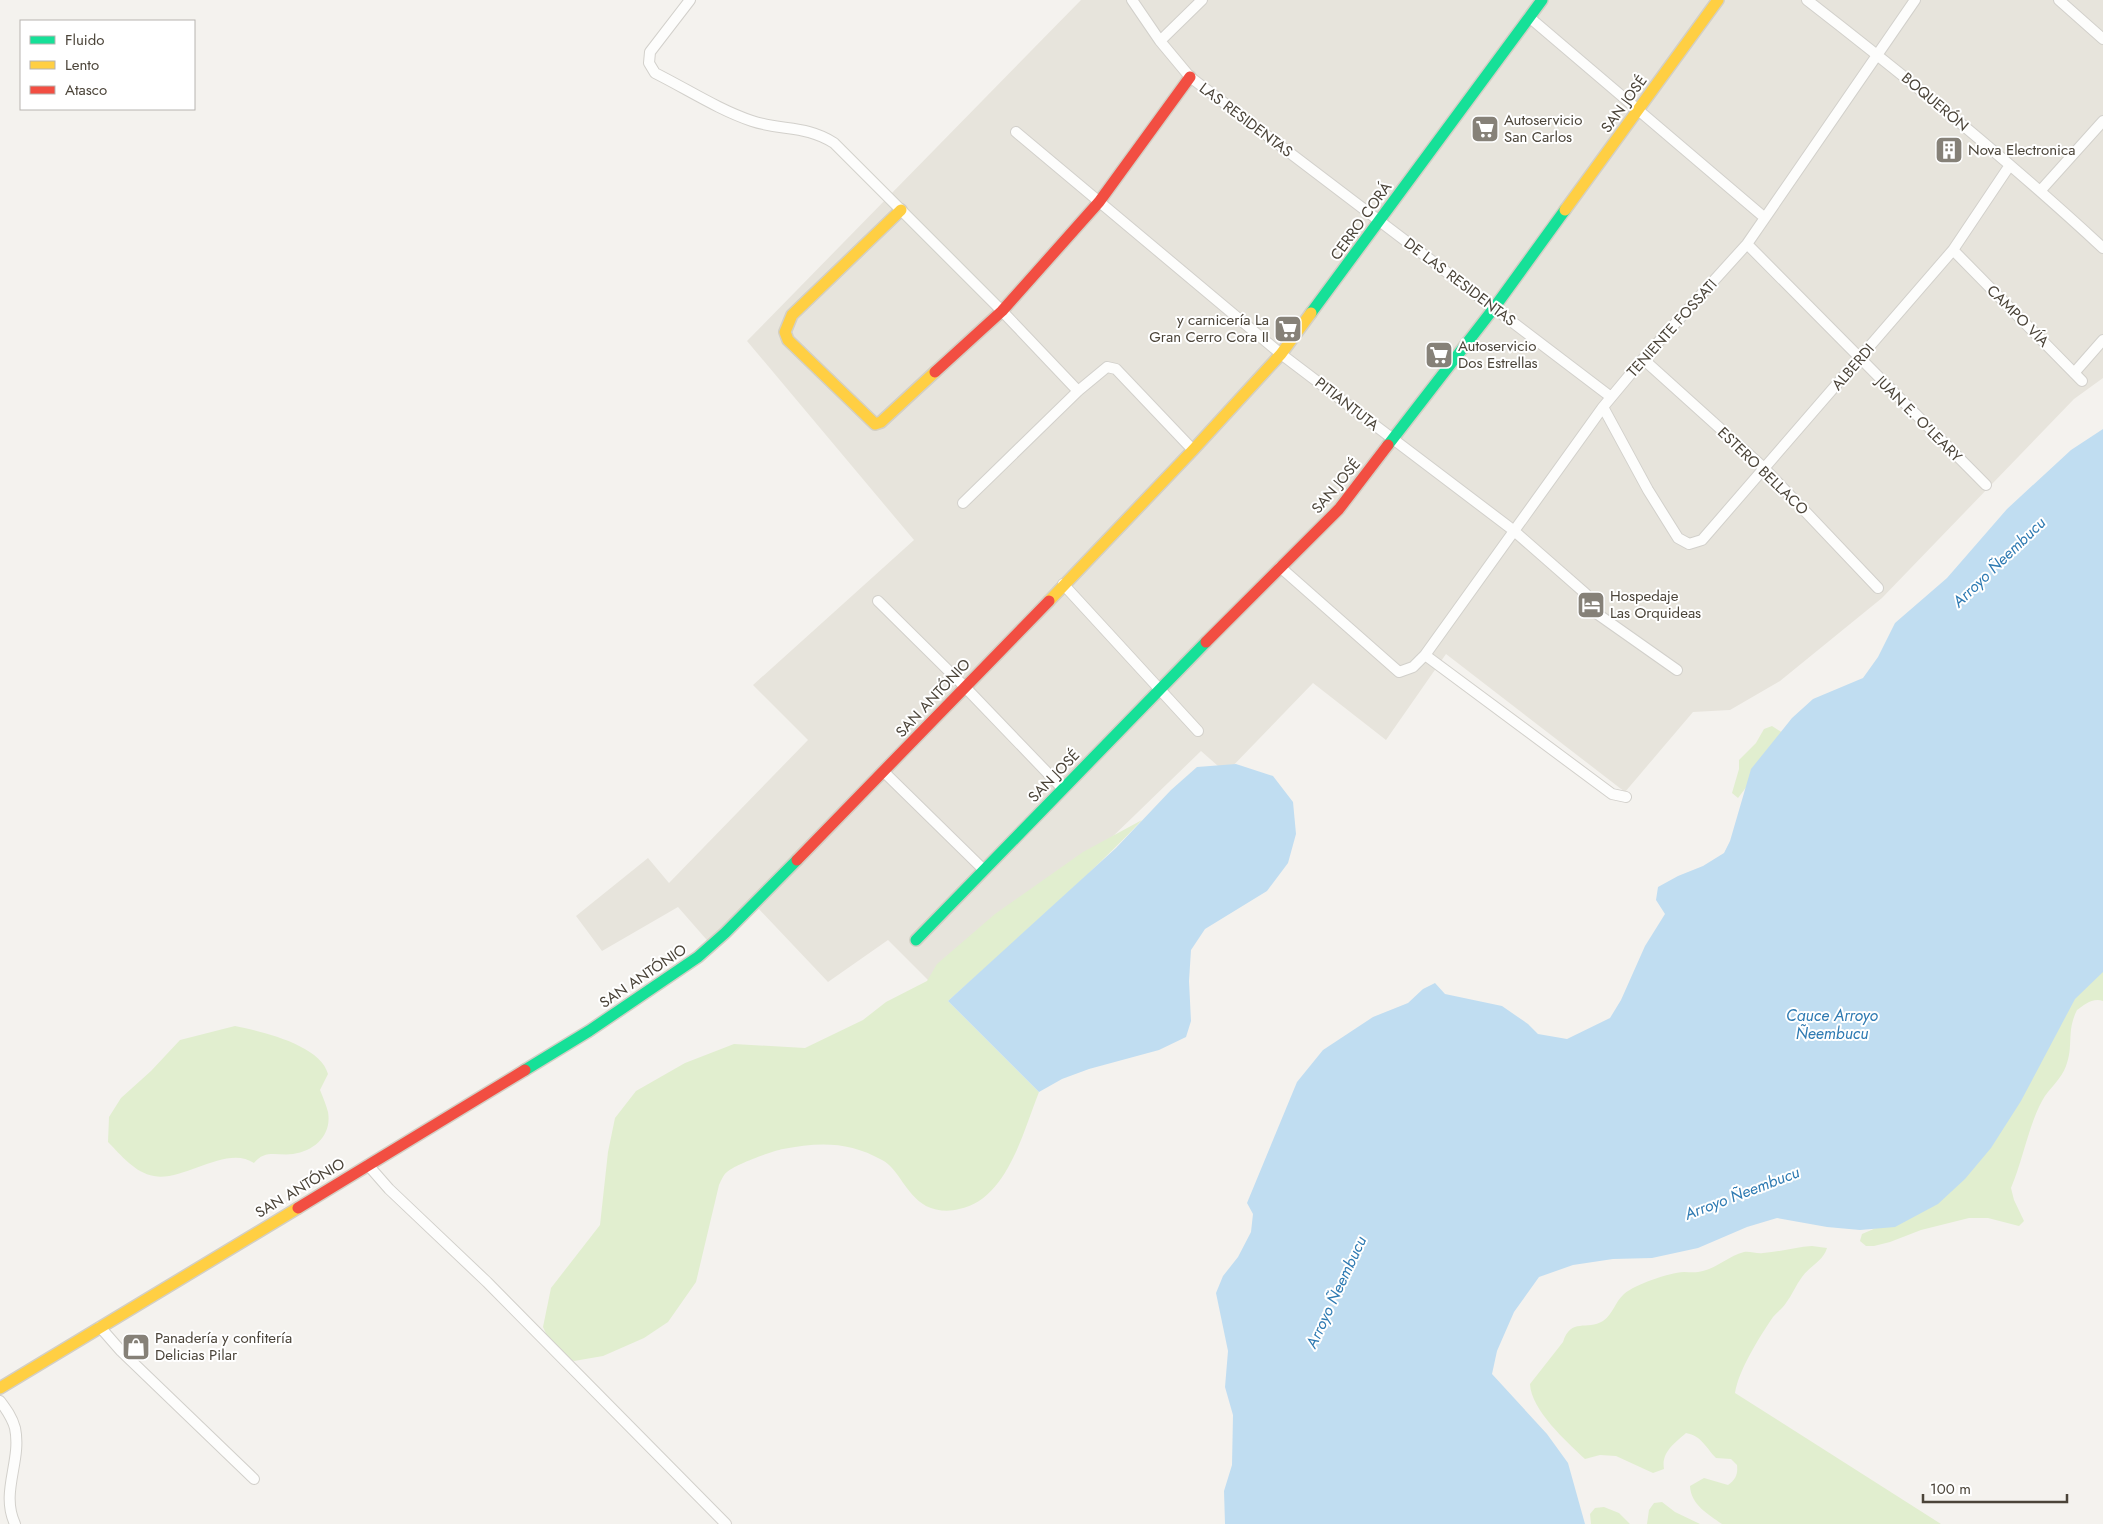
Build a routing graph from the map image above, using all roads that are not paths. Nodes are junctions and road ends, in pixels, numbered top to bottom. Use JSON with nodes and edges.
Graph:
{"nodes":[{"id":1,"x":690,"y":0,"type":"edge"},
{"id":2,"x":1132,"y":0,"type":"edge"},
{"id":3,"x":1202,"y":0,"type":"edge"},
{"id":4,"x":1542,"y":0,"type":"edge"},
{"id":5,"x":1718,"y":0,"type":"edge"},
{"id":6,"x":1807,"y":0,"type":"edge"},
{"id":7,"x":1915,"y":0,"type":"edge"},
{"id":8,"x":2059,"y":0,"type":"edge"},
{"id":9,"x":1529,"y":17,"type":"junction"},
{"id":10,"x":2103,"y":39,"type":"edge"},
{"id":11,"x":1160,"y":41,"type":"junction"},
{"id":12,"x":1878,"y":55,"type":"junction"},
{"id":13,"x":1190,"y":77,"type":"junction"},
{"id":14,"x":1638,"y":110,"type":"junction"},
{"id":15,"x":2103,"y":121,"type":"edge"},
{"id":16,"x":1016,"y":132,"type":"dead end"},
{"id":17,"x":2010,"y":165,"type":"junction"},
{"id":18,"x":2041,"y":190,"type":"junction"},
{"id":19,"x":1099,"y":202,"type":"junction"},
{"id":20,"x":901,"y":210,"type":"junction"},
{"id":21,"x":1765,"y":218,"type":"junction"},
{"id":22,"x":1380,"y":221,"type":"junction"},
{"id":23,"x":1747,"y":244,"type":"junction"},
{"id":24,"x":2103,"y":248,"type":"edge"},
{"id":25,"x":1953,"y":250,"type":"junction"},
{"id":26,"x":1494,"y":308,"type":"junction"},
{"id":27,"x":1002,"y":312,"type":"junction"},
{"id":28,"x":2103,"y":340,"type":"edge"},
{"id":29,"x":1282,"y":354,"type":"junction"},
{"id":30,"x":1644,"y":358,"type":"junction"},
{"id":31,"x":1860,"y":360,"type":"junction"},
{"id":32,"x":2074,"y":372,"type":"junction"},
{"id":33,"x":2082,"y":380,"type":"dead end"},
{"id":34,"x":1078,"y":391,"type":"junction"},
{"id":35,"x":1611,"y":398,"type":"junction"},
{"id":36,"x":1603,"y":407,"type":"junction"},
{"id":37,"x":1393,"y":440,"type":"junction"},
{"id":38,"x":1193,"y":450,"type":"junction"},
{"id":39,"x":1764,"y":468,"type":"junction"},
{"id":40,"x":1986,"y":486,"type":"dead end"},
{"id":41,"x":963,"y":503,"type":"dead end"},
{"id":42,"x":1513,"y":530,"type":"junction"},
{"id":43,"x":1280,"y":567,"type":"junction"},
{"id":44,"x":1063,"y":584,"type":"junction"},
{"id":45,"x":1878,"y":588,"type":"dead end"},
{"id":46,"x":878,"y":602,"type":"dead end"},
{"id":47,"x":1425,"y":655,"type":"junction"},
{"id":48,"x":1678,"y":670,"type":"dead end"},
{"id":49,"x":964,"y":686,"type":"junction"},
{"id":50,"x":1159,"y":689,"type":"junction"},
{"id":51,"x":1198,"y":731,"type":"dead end"},
{"id":52,"x":884,"y":772,"type":"junction"},
{"id":53,"x":1063,"y":789,"type":"junction"},
{"id":54,"x":1626,"y":797,"type":"dead end"},
{"id":55,"x":984,"y":870,"type":"junction"},
{"id":56,"x":916,"y":940,"type":"dead end"},
{"id":57,"x":368,"y":1164,"type":"junction"},
{"id":58,"x":100,"y":1328,"type":"junction"},
{"id":59,"x":0,"y":1388,"type":"edge"},
{"id":60,"x":0,"y":1400,"type":"edge"},
{"id":61,"x":254,"y":1479,"type":"dead end"},
{"id":62,"x":15,"y":1524,"type":"edge"},
{"id":63,"x":726,"y":1524,"type":"edge"}],
"edges":[{"from":1,"to":20,"type":"street"},
{"from":2,"to":11,"type":"street","name":"LAS RESIDENTAS"},
{"from":3,"to":11,"type":"street"},
{"from":4,"to":9,"type":"street","name":"CERRO CORÁ"},
{"from":5,"to":14,"type":"street","name":"SAN JOSÉ"},
{"from":6,"to":12,"type":"street","name":"BOQUERÓN"},
{"from":7,"to":12,"type":"street","name":"TENIENTE FOSSATI"},
{"from":8,"to":10,"type":"street"},
{"from":9,"to":14,"type":"street"},
{"from":9,"to":22,"type":"street","name":"CERRO CORÁ"},
{"from":11,"to":13,"type":"street","name":"LAS RESIDENTAS"},
{"from":12,"to":17,"type":"street","name":"BOQUERÓN"},
{"from":12,"to":21,"type":"street","name":"TENIENTE FOSSATI"},
{"from":13,"to":19,"type":"street"},
{"from":13,"to":22,"type":"street","name":"LAS RESIDENTAS"},
{"from":14,"to":21,"type":"street"},
{"from":14,"to":26,"type":"street","name":"SAN JOSÉ"},
{"from":15,"to":18,"type":"street"},
{"from":16,"to":19,"type":"street","name":"PITIANTUTA"},
{"from":17,"to":18,"type":"street","name":"BOQUERÓN"},
{"from":17,"to":25,"type":"street","name":"ALBERDI"},
{"from":18,"to":24,"type":"street","name":"BOQUERÓN"},
{"from":19,"to":27,"type":"street"},
{"from":19,"to":29,"type":"street","name":"PITIANTUTA"},
{"from":20,"to":27,"type":"street"},
{"from":20,"to":27,"type":"street"},
{"from":21,"to":23,"type":"street","name":"TENIENTE FOSSATI"},
{"from":22,"to":26,"type":"street","name":"DE LAS RESIDENTAS"},
{"from":22,"to":29,"type":"street","name":"CERRO CORÁ"},
{"from":23,"to":30,"type":"street","name":"TENIENTE FOSSATI"},
{"from":23,"to":31,"type":"street","name":"JUAN E. O'LEARY"},
{"from":25,"to":31,"type":"street","name":"ALBERDI"},
{"from":25,"to":32,"type":"street","name":"CAMPO VÍA"},
{"from":26,"to":35,"type":"street","name":"DE LAS RESIDENTAS"},
{"from":26,"to":37,"type":"street","name":"SAN JOSÉ"},
{"from":27,"to":34,"type":"street"},
{"from":28,"to":32,"type":"street"},
{"from":29,"to":37,"type":"street","name":"PITIANTUTA"},
{"from":29,"to":38,"type":"street","name":"CERRO CORÁ"},
{"from":30,"to":35,"type":"street","name":"TENIENTE FOSSATI"},
{"from":30,"to":39,"type":"street","name":"ESTERO BELLACO"},
{"from":31,"to":39,"type":"street","name":"ALBERDI"},
{"from":31,"to":40,"type":"street","name":"JUAN E. O'LEARY"},
{"from":32,"to":33,"type":"street","name":"CAMPO VÍA"},
{"from":34,"to":38,"type":"street"},
{"from":34,"to":41,"type":"street"},
{"from":35,"to":36,"type":"street","name":"TENIENTE FOSSATI"},
{"from":36,"to":39,"type":"street","name":"ALBERDI"},
{"from":36,"to":42,"type":"street","name":"TENIENTE FOSSATI"},
{"from":37,"to":42,"type":"street","name":"PITIANTUTA"},
{"from":37,"to":43,"type":"street","name":"SAN JOSÉ"},
{"from":38,"to":44,"type":"street","name":"SAN ANTÓNIO"},
{"from":39,"to":45,"type":"street","name":"ESTERO BELLACO"},
{"from":42,"to":47,"type":"street","name":"TENIENTE FOSSATI"},
{"from":42,"to":48,"type":"street","name":"PITIANTUTA"},
{"from":43,"to":47,"type":"street","name":"TENIENTE FOSSATI"},
{"from":43,"to":50,"type":"street","name":"SAN JOSÉ"},
{"from":44,"to":49,"type":"street","name":"SAN ANTÓNIO"},
{"from":44,"to":50,"type":"street"},
{"from":46,"to":49,"type":"street"},
{"from":47,"to":54,"type":"street"},
{"from":49,"to":52,"type":"street","name":"SAN ANTÓNIO"},
{"from":49,"to":53,"type":"street"},
{"from":50,"to":51,"type":"street"},
{"from":50,"to":53,"type":"street","name":"SAN JOSÉ"},
{"from":52,"to":55,"type":"street"},
{"from":52,"to":57,"type":"street","name":"SAN ANTÓNIO"},
{"from":53,"to":55,"type":"street","name":"SAN JOSÉ"},
{"from":55,"to":56,"type":"street","name":"SAN JOSÉ"},
{"from":57,"to":58,"type":"street","name":"SAN ANTÓNIO"},
{"from":57,"to":63,"type":"street"},
{"from":58,"to":59,"type":"street","name":"SAN ANTÓNIO"},
{"from":58,"to":61,"type":"street"},
{"from":60,"to":62,"type":"street"}]}
